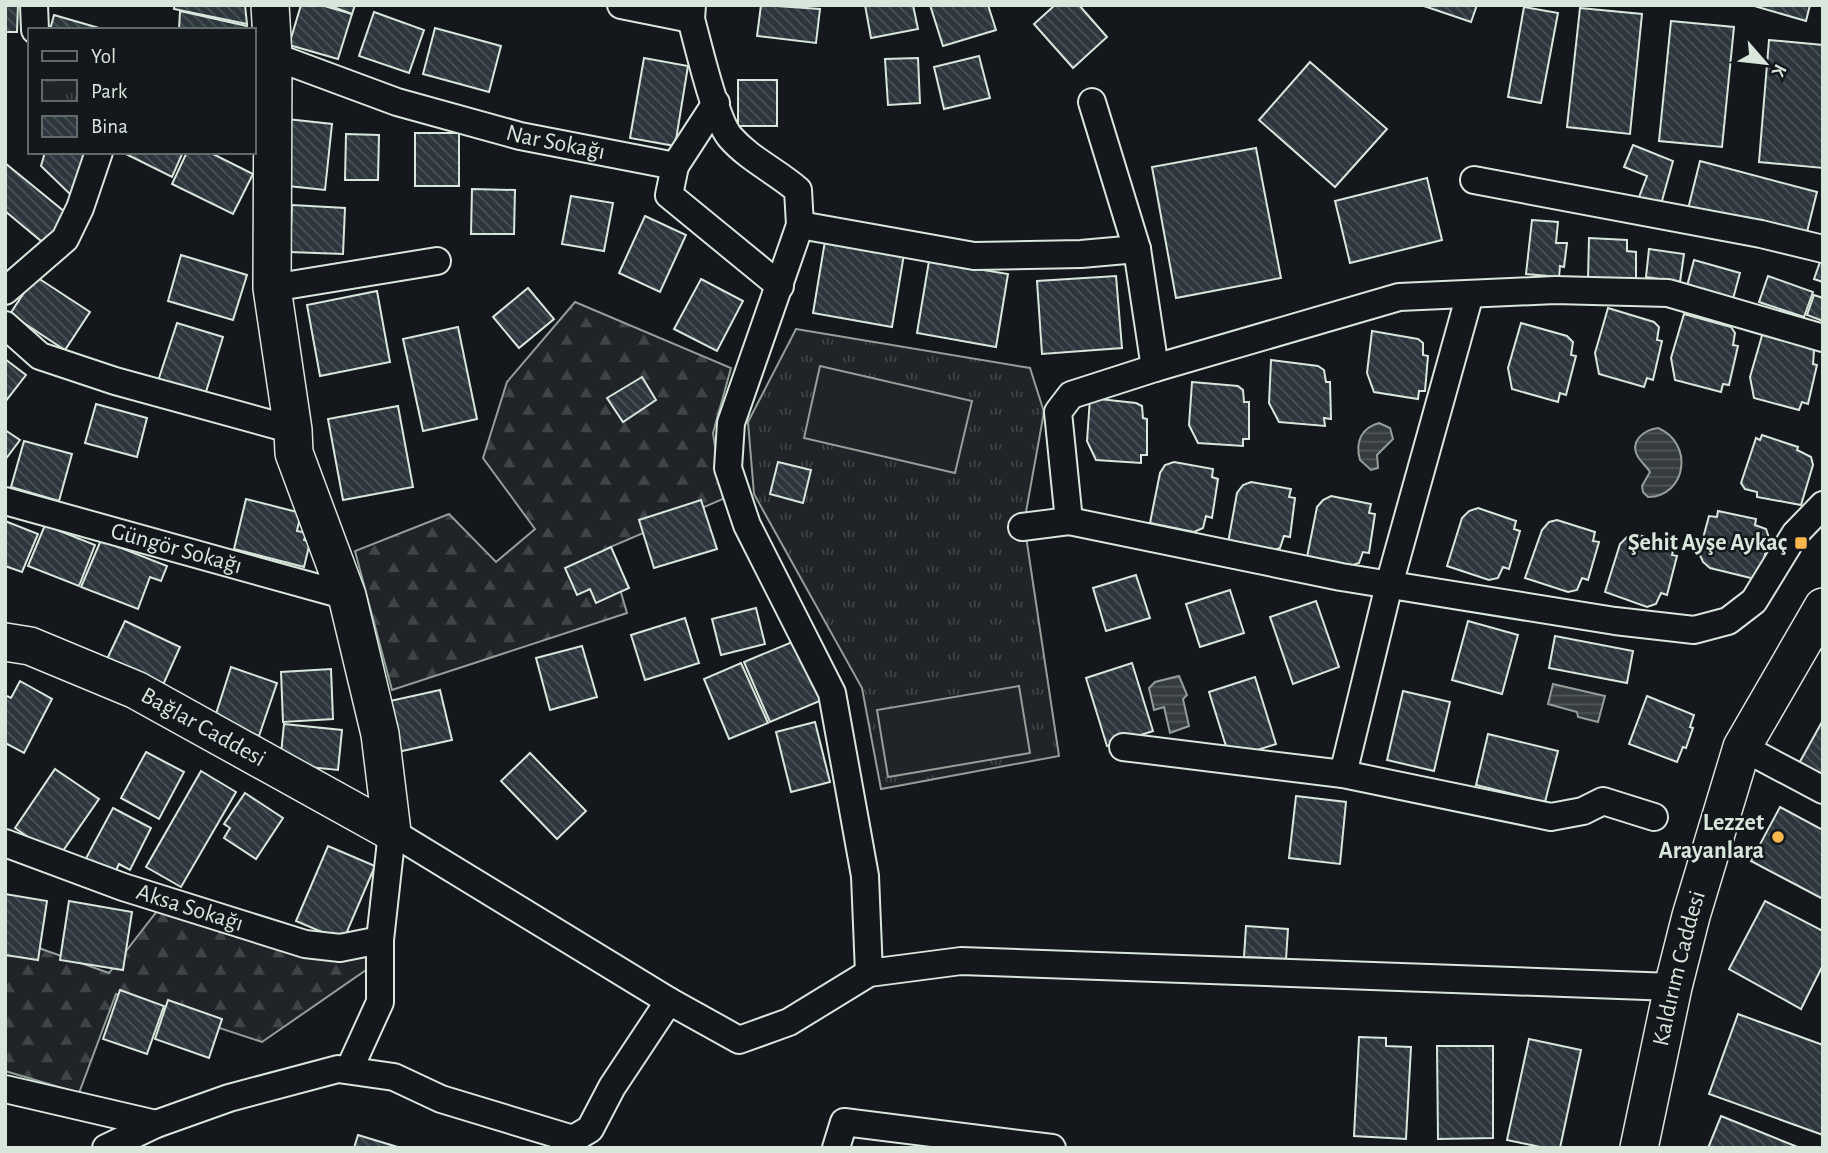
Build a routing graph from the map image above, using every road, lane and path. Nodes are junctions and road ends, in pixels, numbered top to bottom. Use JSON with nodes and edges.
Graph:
{"nodes":[{"id":1,"x":34,"y":5,"type":"edge"},
{"id":2,"x":270,"y":5,"type":"edge"},
{"id":3,"x":621,"y":5,"type":"edge"},
{"id":4,"x":692,"y":12,"type":"edge"},
{"id":5,"x":35,"y":28,"type":"edge"},
{"id":6,"x":272,"y":56,"type":"junction"},
{"id":7,"x":1092,"y":102,"type":"dead end"},
{"id":8,"x":716,"y":103,"type":"junction"},
{"id":9,"x":98,"y":154,"type":"edge"},
{"id":10,"x":675,"y":166,"type":"junction"},
{"id":11,"x":1474,"y":180,"type":"dead end"},
{"id":12,"x":800,"y":225,"type":"junction"},
{"id":13,"x":1138,"y":249,"type":"junction"},
{"id":14,"x":1823,"y":249,"type":"edge"},
{"id":15,"x":437,"y":261,"type":"dead end"},
{"id":16,"x":780,"y":286,"type":"junction"},
{"id":17,"x":272,"y":288,"type":"junction"},
{"id":18,"x":5,"y":291,"type":"edge"},
{"id":19,"x":1470,"y":294,"type":"junction"},
{"id":20,"x":5,"y":325,"type":"edge"},
{"id":21,"x":1823,"y":338,"type":"edge"},
{"id":22,"x":1155,"y":368,"type":"junction"},
{"id":23,"x":293,"y":430,"type":"junction"},
{"id":24,"x":5,"y":501,"type":"edge"},
{"id":25,"x":1823,"y":505,"type":"edge"},
{"id":26,"x":1069,"y":521,"type":"junction"},
{"id":27,"x":1022,"y":527,"type":"dead end"},
{"id":28,"x":1389,"y":584,"type":"junction"},
{"id":29,"x":347,"y":596,"type":"junction"},
{"id":30,"x":1823,"y":607,"type":"edge"},
{"id":31,"x":5,"y":642,"type":"edge"},
{"id":32,"x":1123,"y":747,"type":"dead end"},
{"id":33,"x":1742,"y":747,"type":"junction"},
{"id":34,"x":1343,"y":774,"type":"junction"},
{"id":35,"x":1823,"y":790,"type":"edge"},
{"id":36,"x":1654,"y":817,"type":"dead end"},
{"id":37,"x":392,"y":832,"type":"junction"},
{"id":38,"x":5,"y":843,"type":"edge"},
{"id":39,"x":380,"y":940,"type":"junction"},
{"id":40,"x":869,"y":973,"type":"junction"},
{"id":41,"x":1673,"y":987,"type":"junction"},
{"id":42,"x":669,"y":1001,"type":"junction"},
{"id":43,"x":349,"y":1070,"type":"junction"},
{"id":44,"x":5,"y":1088,"type":"edge"},
{"id":45,"x":156,"y":1124,"type":"junction"},
{"id":46,"x":106,"y":1148,"type":"edge"},
{"id":47,"x":836,"y":1148,"type":"edge"},
{"id":48,"x":1052,"y":1148,"type":"edge"},
{"id":49,"x":1639,"y":1148,"type":"edge"}],
"edges":[{"from":1,"to":5,"type":"street"},
{"from":2,"to":6,"type":"street"},
{"from":3,"to":4,"type":"street"},
{"from":4,"to":8,"type":"street"},
{"from":6,"to":10,"type":"street","name":"Nar Sokağı"},
{"from":6,"to":17,"type":"street"},
{"from":7,"to":13,"type":"street"},
{"from":8,"to":10,"type":"street"},
{"from":8,"to":12,"type":"street"},
{"from":9,"to":18,"type":"street"},
{"from":10,"to":16,"type":"street"},
{"from":11,"to":14,"type":"street"},
{"from":12,"to":13,"type":"street"},
{"from":12,"to":16,"type":"street"},
{"from":13,"to":22,"type":"street"},
{"from":15,"to":17,"type":"street"},
{"from":16,"to":40,"type":"street"},
{"from":17,"to":23,"type":"street"},
{"from":19,"to":21,"type":"street"},
{"from":19,"to":22,"type":"street"},
{"from":19,"to":28,"type":"street"},
{"from":20,"to":23,"type":"street"},
{"from":22,"to":26,"type":"street"},
{"from":23,"to":29,"type":"street"},
{"from":24,"to":29,"type":"street","name":"Güngör Sokağı"},
{"from":25,"to":28,"type":"street"},
{"from":26,"to":27,"type":"street"},
{"from":26,"to":28,"type":"street"},
{"from":28,"to":34,"type":"street"},
{"from":29,"to":37,"type":"street"},
{"from":30,"to":33,"type":"street","name":"Kaldırım Caddesi"},
{"from":31,"to":37,"type":"street","name":"Bağlar Caddesi"},
{"from":32,"to":34,"type":"street"},
{"from":33,"to":35,"type":"street"},
{"from":33,"to":41,"type":"street","name":"Kaldırım Caddesi"},
{"from":34,"to":36,"type":"street"},
{"from":37,"to":39,"type":"street"},
{"from":37,"to":42,"type":"street"},
{"from":38,"to":39,"type":"street","name":"Aksa Sokağı"},
{"from":39,"to":43,"type":"street"},
{"from":40,"to":41,"type":"street"},
{"from":40,"to":42,"type":"street"},
{"from":41,"to":49,"type":"street","name":"Kaldırım Caddesi"},
{"from":42,"to":43,"type":"street"},
{"from":43,"to":45,"type":"street"},
{"from":44,"to":45,"type":"street"},
{"from":45,"to":46,"type":"street"},
{"from":47,"to":48,"type":"street"}]}
